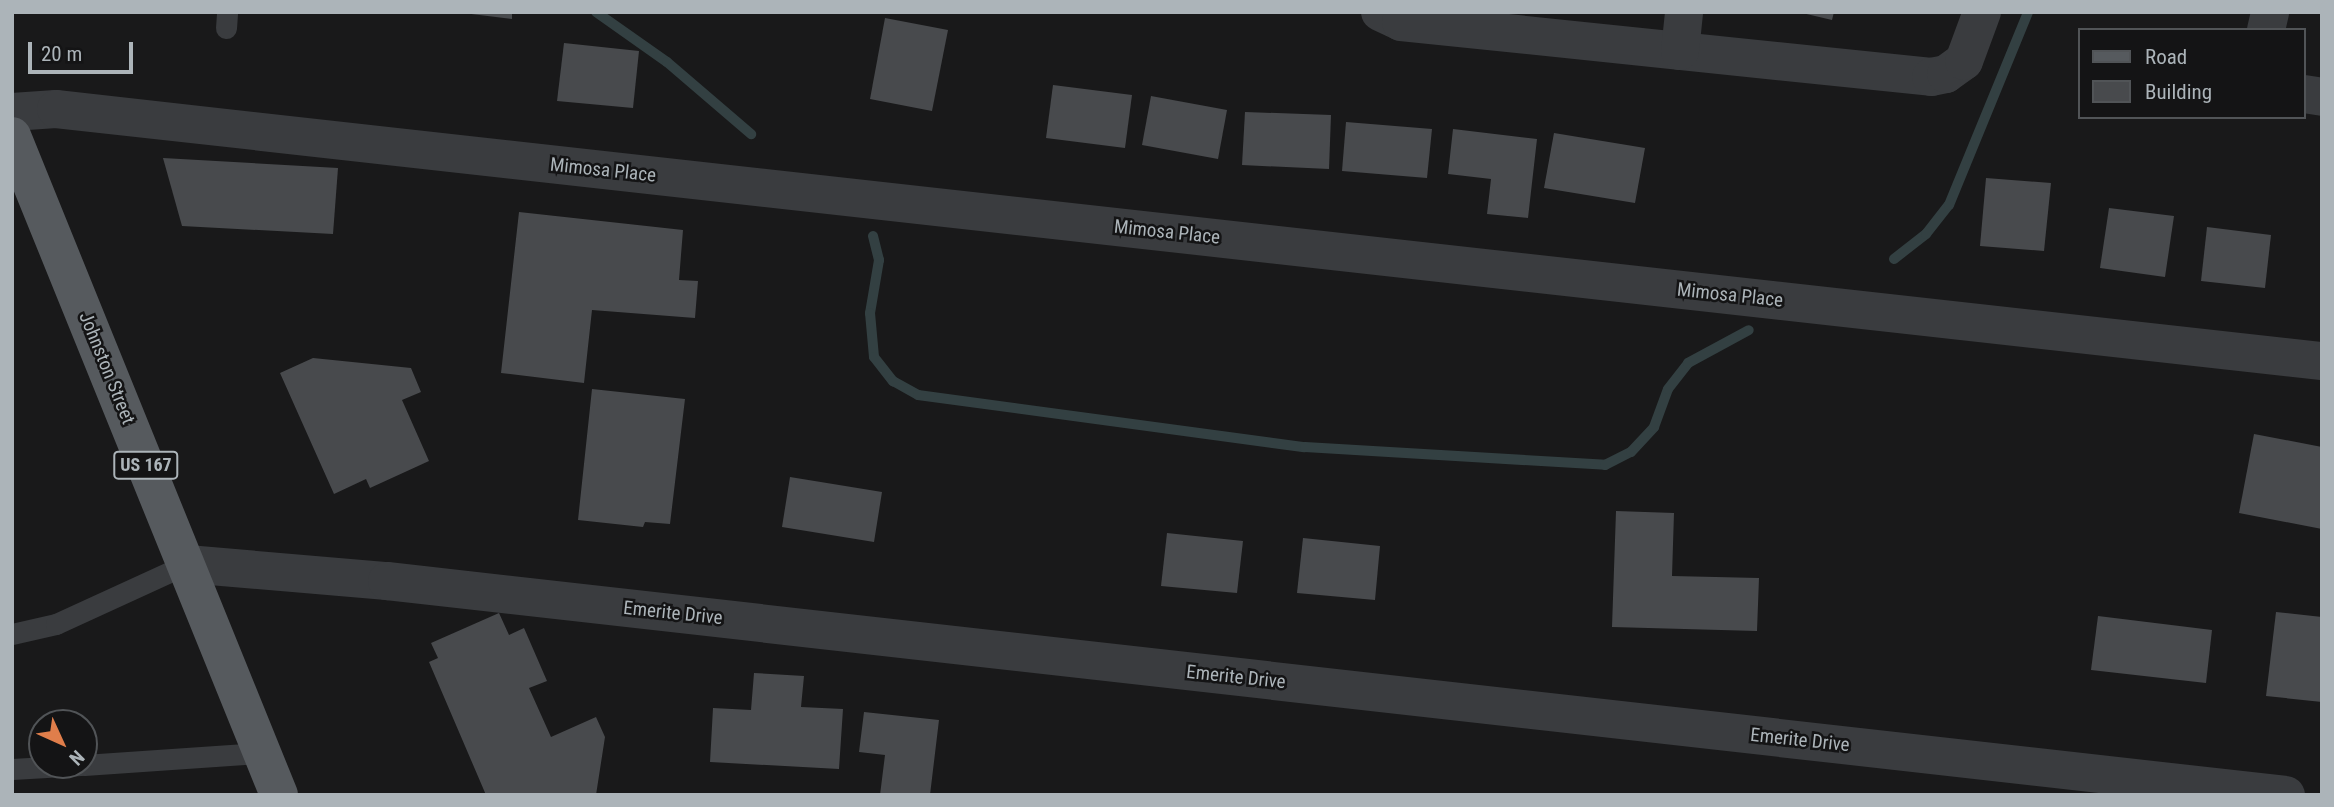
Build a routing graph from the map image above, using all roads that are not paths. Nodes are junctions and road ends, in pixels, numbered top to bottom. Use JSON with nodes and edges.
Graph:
{"nodes":[{"id":1,"x":1380,"y":12,"type":"edge"},
{"id":2,"x":1684,"y":12,"type":"edge"},
{"id":3,"x":1982,"y":12,"type":"edge"},
{"id":4,"x":1680,"y":51,"type":"junction"},
{"id":5,"x":12,"y":112,"type":"edge"},
{"id":6,"x":12,"y":136,"type":"edge"},
{"id":7,"x":2322,"y":361,"type":"edge"},
{"id":8,"x":187,"y":564,"type":"junction"},
{"id":9,"x":12,"y":634,"type":"edge"},
{"id":10,"x":262,"y":753,"type":"junction"},
{"id":11,"x":98,"y":764,"type":"edge"},
{"id":12,"x":279,"y":795,"type":"edge"},
{"id":13,"x":2286,"y":795,"type":"edge"}],
"edges":[{"from":1,"to":4,"type":"street"},
{"from":2,"to":4,"type":"street"},
{"from":3,"to":4,"type":"street"},
{"from":5,"to":7,"type":"street","name":"Mimosa Place"},
{"from":6,"to":8,"type":"main road","name":"Johnston Street","number":"US 167"},
{"from":8,"to":9,"type":"lane"},
{"from":8,"to":10,"type":"main road","name":"Johnston Street","number":"US 167"},
{"from":8,"to":13,"type":"street","name":"Emerite Drive"},
{"from":10,"to":11,"type":"lane"},
{"from":10,"to":12,"type":"main road","name":"Johnston Street","number":"US 167"}]}
